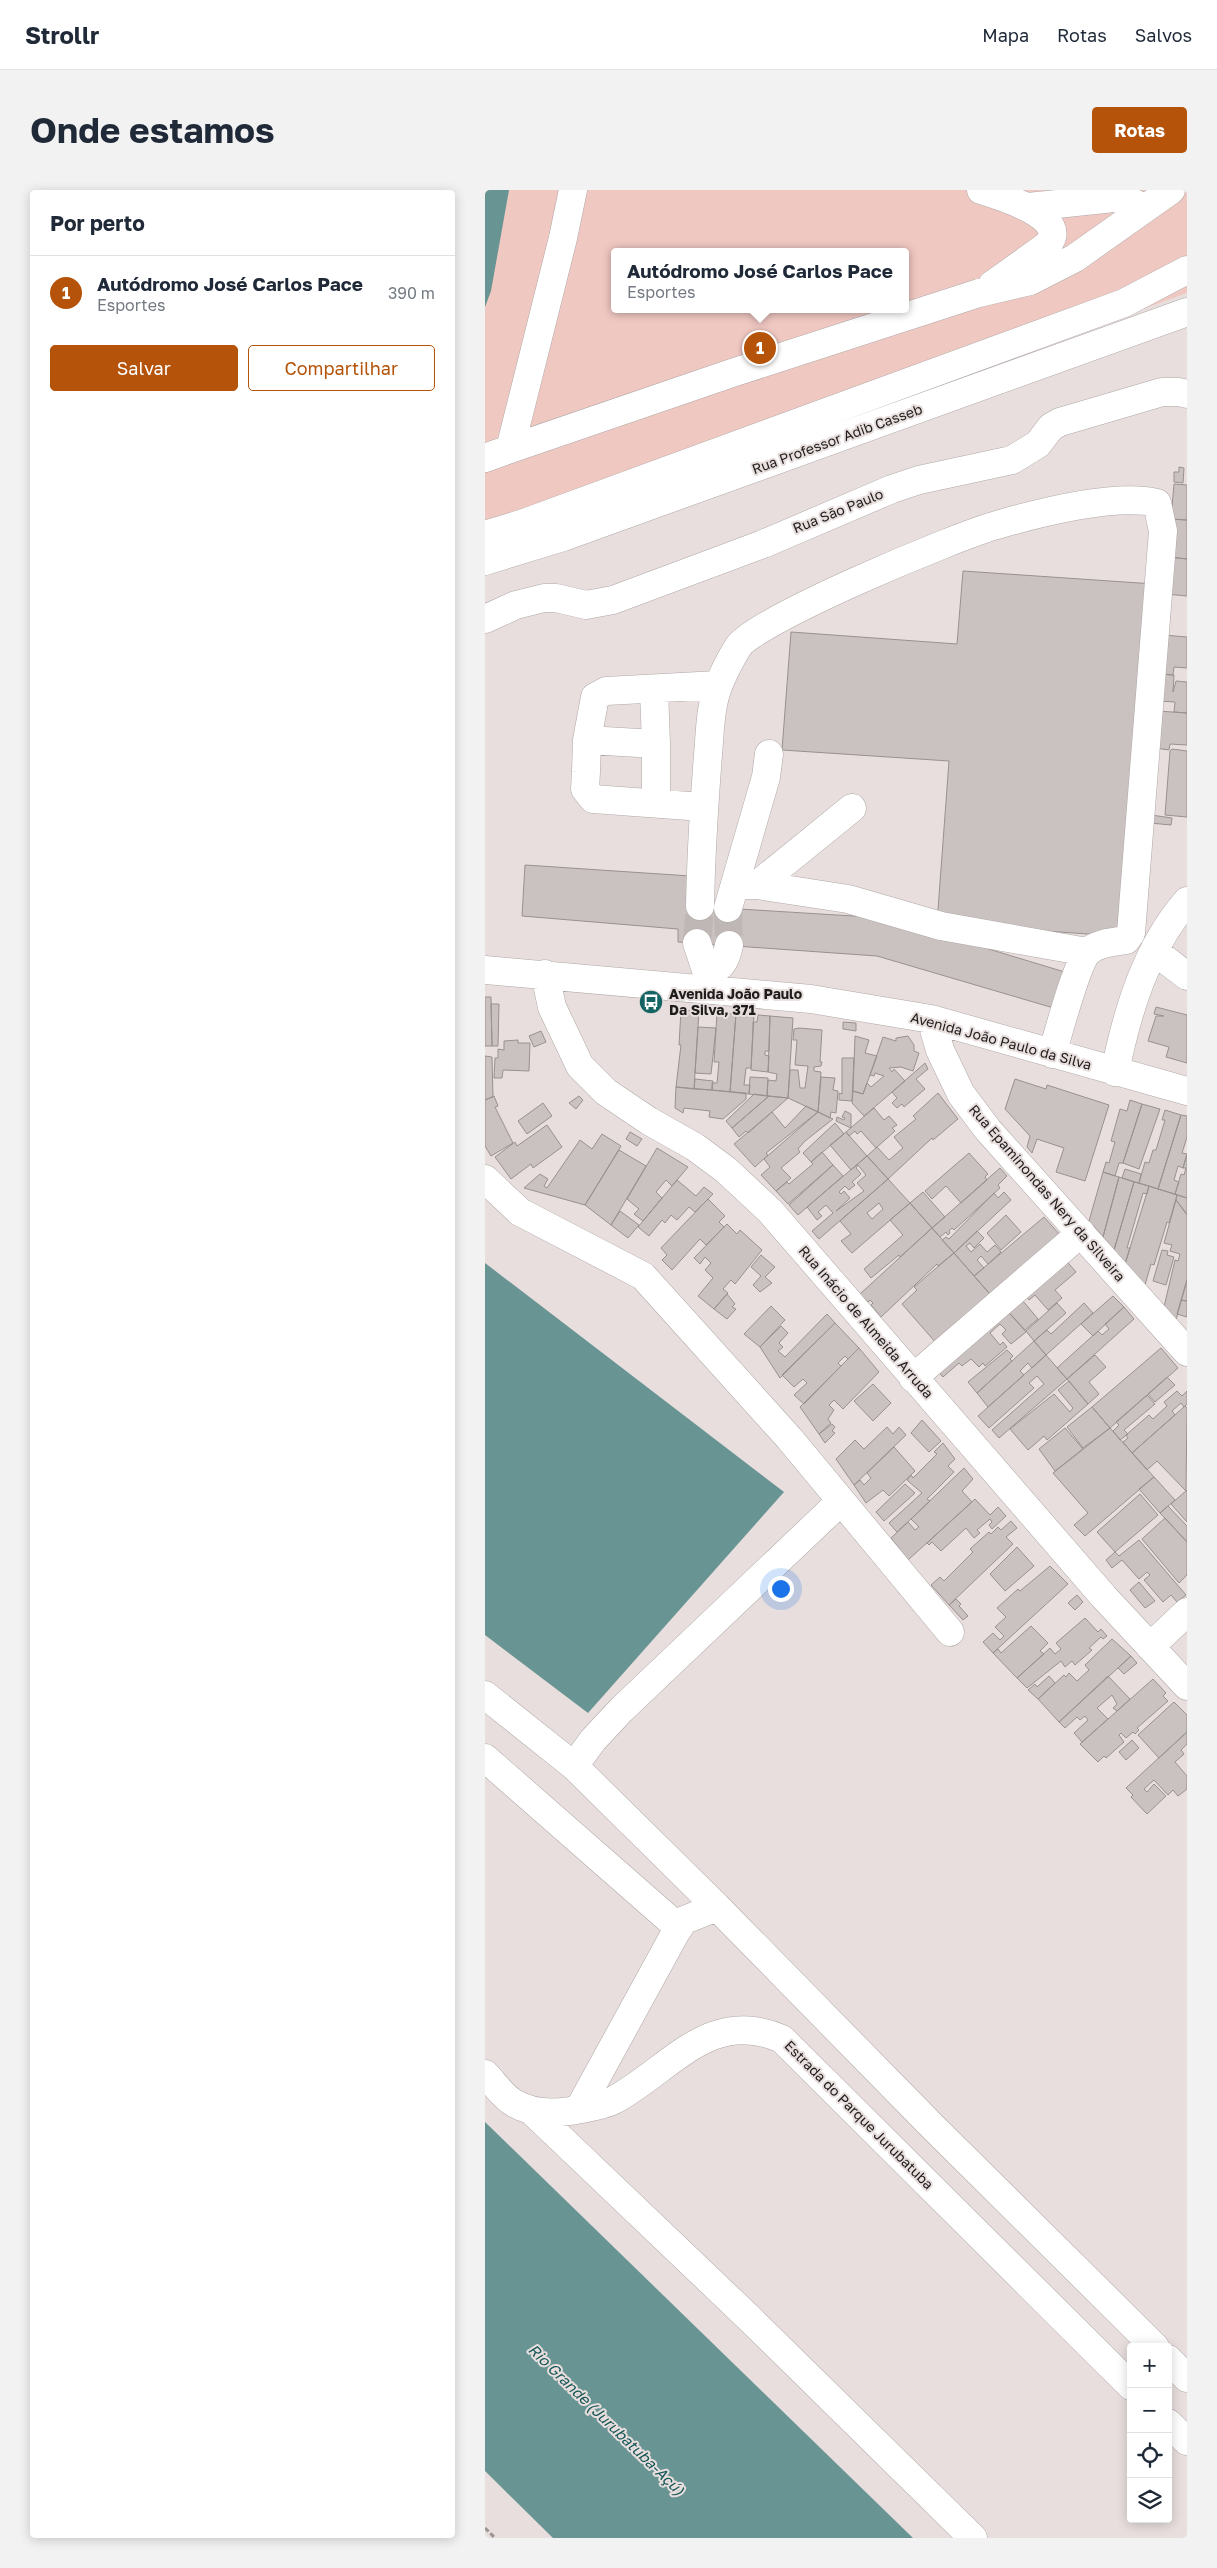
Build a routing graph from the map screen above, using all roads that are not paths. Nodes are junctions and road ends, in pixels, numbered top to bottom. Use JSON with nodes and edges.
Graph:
{"nodes":[{"id":1,"x":573,"y":190,"type":"edge"},
{"id":2,"x":981,"y":190,"type":"edge"},
{"id":3,"x":1171,"y":190,"type":"edge"},
{"id":4,"x":1028,"y":207,"type":"junction"},
{"id":5,"x":1145,"y":208,"type":"junction"},
{"id":6,"x":1187,"y":270,"type":"edge"},
{"id":7,"x":979,"y":293,"type":"junction"},
{"id":8,"x":1187,"y":312,"type":"edge"},
{"id":9,"x":1187,"y":394,"type":"edge"},
{"id":10,"x":497,"y":454,"type":"edge"},
{"id":11,"x":485,"y":535,"type":"edge"},
{"id":12,"x":485,"y":561,"type":"edge"},
{"id":13,"x":485,"y":620,"type":"edge"},
{"id":14,"x":718,"y":685,"type":"junction"},
{"id":15,"x":654,"y":688,"type":"junction"},
{"id":16,"x":587,"y":740,"type":"junction"},
{"id":17,"x":656,"y":744,"type":"junction"},
{"id":18,"x":769,"y":754,"type":"dead end"},
{"id":19,"x":656,"y":792,"type":"dead end"},
{"id":20,"x":703,"y":807,"type":"junction"},
{"id":21,"x":852,"y":808,"type":"dead end"},
{"id":22,"x":741,"y":893,"type":"junction"},
{"id":23,"x":1187,"y":901,"type":"edge"},
{"id":24,"x":700,"y":906,"type":"tunnel mouth"},
{"id":25,"x":697,"y":943,"type":"tunnel mouth"},
{"id":26,"x":729,"y":945,"type":"tunnel mouth"},
{"id":27,"x":1154,"y":951,"type":"junction"},
{"id":28,"x":1087,"y":952,"type":"junction"},
{"id":29,"x":485,"y":970,"type":"edge"},
{"id":30,"x":545,"y":974,"type":"junction"},
{"id":31,"x":1187,"y":976,"type":"edge"},
{"id":32,"x":707,"y":981,"type":"junction"},
{"id":33,"x":931,"y":1019,"type":"junction"},
{"id":34,"x":1051,"y":1054,"type":"junction"},
{"id":35,"x":1115,"y":1072,"type":"junction"},
{"id":36,"x":1187,"y":1091,"type":"edge"},
{"id":37,"x":485,"y":1179,"type":"edge"},
{"id":38,"x":1081,"y":1233,"type":"junction"},
{"id":39,"x":1187,"y":1352,"type":"edge"},
{"id":40,"x":913,"y":1378,"type":"junction"},
{"id":41,"x":841,"y":1501,"type":"junction"},
{"id":42,"x":1187,"y":1612,"type":"edge"},
{"id":43,"x":950,"y":1632,"type":"dead end"},
{"id":44,"x":1150,"y":1647,"type":"junction"},
{"id":45,"x":1187,"y":1686,"type":"edge"},
{"id":46,"x":485,"y":1695,"type":"edge"},
{"id":47,"x":485,"y":1758,"type":"edge"},
{"id":48,"x":574,"y":1766,"type":"junction"},
{"id":49,"x":717,"y":1906,"type":"junction"},
{"id":50,"x":679,"y":1928,"type":"junction"},
{"id":51,"x":485,"y":2074,"type":"edge"},
{"id":52,"x":579,"y":2109,"type":"junction"},
{"id":53,"x":533,"y":2112,"type":"junction"},
{"id":54,"x":1151,"y":2343,"type":"edge"},
{"id":55,"x":1172,"y":2364,"type":"edge"},
{"id":56,"x":1187,"y":2378,"type":"edge"},
{"id":57,"x":1127,"y":2382,"type":"edge"},
{"id":58,"x":1172,"y":2427,"type":"edge"},
{"id":59,"x":1187,"y":2441,"type":"edge"},
{"id":60,"x":973,"y":2538,"type":"edge"}],
"edges":[{"from":1,"to":10,"type":"street"},
{"from":2,"to":4,"type":"street"},
{"from":3,"to":5,"type":"street"},
{"from":4,"to":5,"type":"street"},
{"from":4,"to":7,"type":"street"},
{"from":5,"to":7,"type":"street"},
{"from":6,"to":11,"type":"street"},
{"from":7,"to":10,"type":"street"},
{"from":8,"to":12,"type":"street","name":"Rua Professor Adib Casseb"},
{"from":9,"to":13,"type":"street","name":"Rua Sāo Paulo"},
{"from":14,"to":15,"type":"street"},
{"from":14,"to":20,"type":"street"},
{"from":14,"to":28,"type":"street"},
{"from":15,"to":16,"type":"street"},
{"from":15,"to":17,"type":"street"},
{"from":16,"to":17,"type":"street"},
{"from":16,"to":20,"type":"street"},
{"from":17,"to":19,"type":"street"},
{"from":18,"to":22,"type":"street"},
{"from":20,"to":24,"type":"street"},
{"from":21,"to":22,"type":"street"},
{"from":22,"to":28,"type":"street"},
{"from":23,"to":27,"type":"street"},
{"from":25,"to":32,"type":"street"},
{"from":26,"to":32,"type":"street"},
{"from":27,"to":31,"type":"street"},
{"from":27,"to":35,"type":"street"},
{"from":28,"to":34,"type":"street"},
{"from":29,"to":30,"type":"street","name":"Avenida João Paulo da Silva"},
{"from":30,"to":32,"type":"street","name":"Avenida João Paulo da Silva"},
{"from":30,"to":40,"type":"street","name":"Rua Inácio de Almeida Arruda"},
{"from":32,"to":33,"type":"street","name":"Avenida João Paulo da Silva"},
{"from":33,"to":34,"type":"street","name":"Avenida João Paulo da Silva"},
{"from":33,"to":38,"type":"street","name":"Rua Epaminondas Nery da Silveira"},
{"from":34,"to":35,"type":"street","name":"Avenida João Paulo da Silva"},
{"from":35,"to":36,"type":"street","name":"Avenida João Paulo da Silva"},
{"from":37,"to":41,"type":"street"},
{"from":38,"to":39,"type":"street","name":"Rua Epaminondas Nery da Silveira"},
{"from":38,"to":40,"type":"street"},
{"from":40,"to":44,"type":"street","name":"Rua Inácio de Almeida Arruda"},
{"from":41,"to":43,"type":"street"},
{"from":41,"to":48,"type":"street"},
{"from":42,"to":44,"type":"street"},
{"from":44,"to":45,"type":"street","name":"Rua Inácio de Almeida Arruda"},
{"from":46,"to":48,"type":"street"},
{"from":47,"to":50,"type":"street"},
{"from":48,"to":49,"type":"street"},
{"from":49,"to":50,"type":"street"},
{"from":49,"to":54,"type":"street"},
{"from":50,"to":52,"type":"street"},
{"from":51,"to":53,"type":"street","name":"Estrada do Parque Jurubatuba"},
{"from":52,"to":53,"type":"street","name":"Estrada do Parque Jurubatuba"},
{"from":52,"to":57,"type":"street","name":"Estrada do Parque Jurubatuba"},
{"from":53,"to":60,"type":"street"},
{"from":55,"to":56,"type":"street"},
{"from":58,"to":59,"type":"street"}]}
